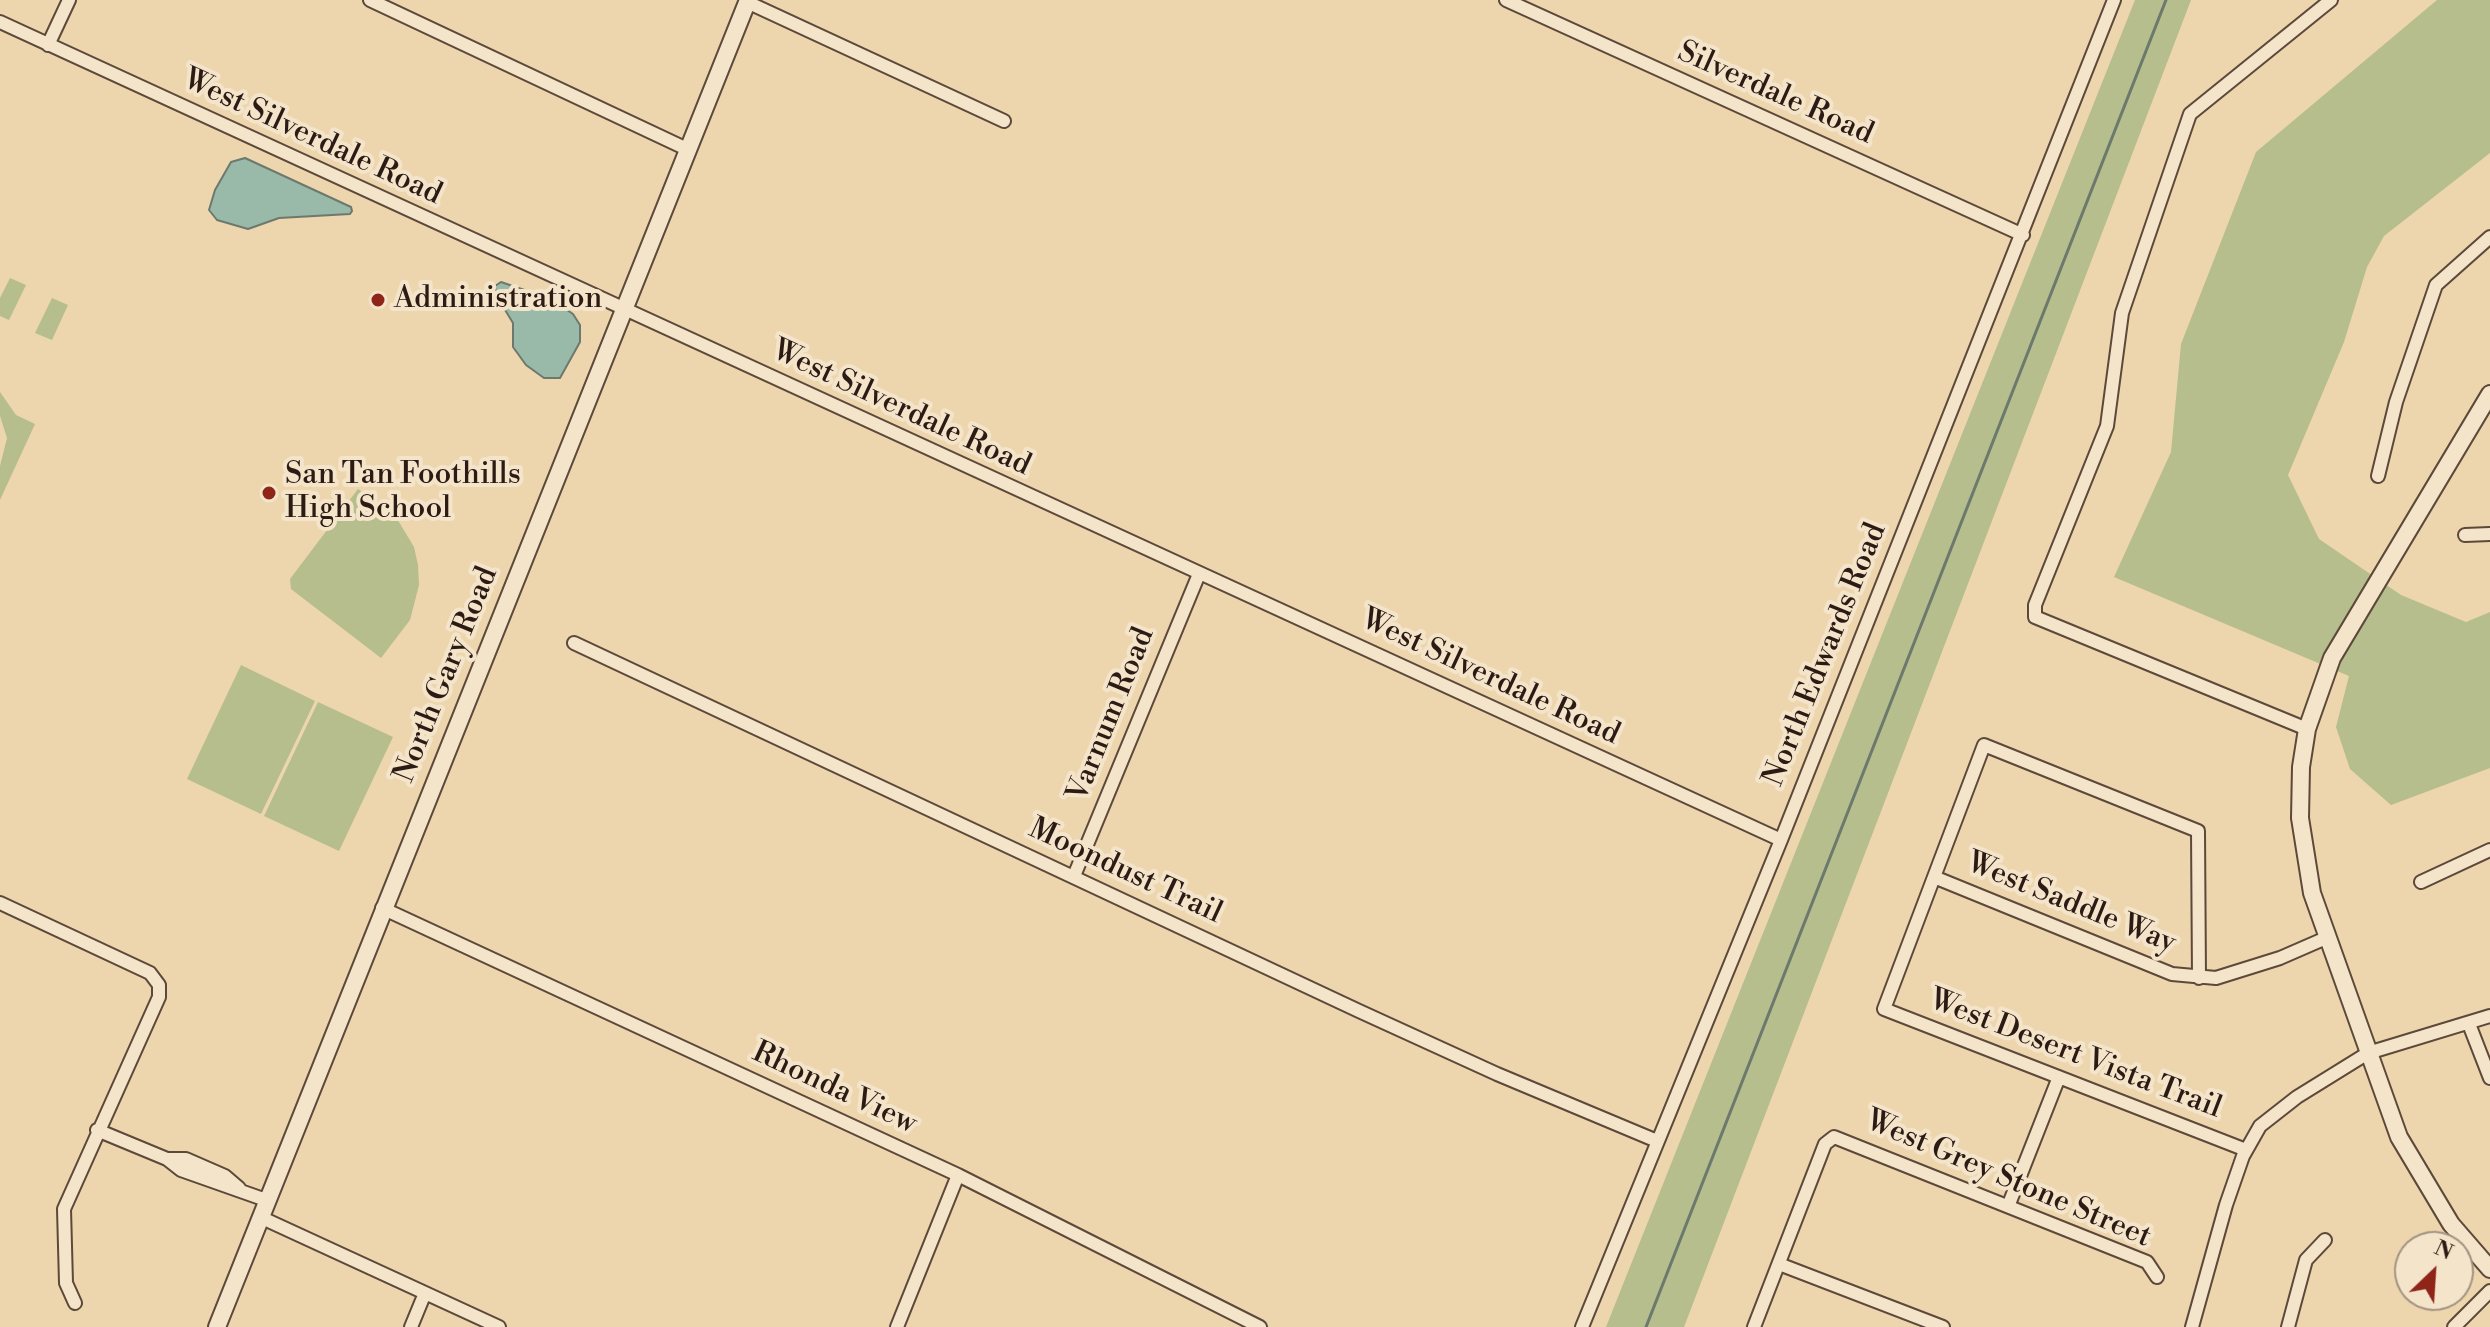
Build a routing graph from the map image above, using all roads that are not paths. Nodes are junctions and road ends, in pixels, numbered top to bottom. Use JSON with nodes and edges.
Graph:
{"nodes":[{"id":1,"x":69,"y":0,"type":"edge"},
{"id":2,"x":370,"y":0,"type":"edge"},
{"id":3,"x":1506,"y":0,"type":"edge"},
{"id":4,"x":2114,"y":0,"type":"edge"},
{"id":5,"x":2331,"y":0,"type":"edge"},
{"id":6,"x":747,"y":1,"type":"edge"},
{"id":7,"x":0,"y":22,"type":"edge"},
{"id":8,"x":48,"y":45,"type":"junction"},
{"id":9,"x":1004,"y":121,"type":"dead end"},
{"id":10,"x":689,"y":150,"type":"junction"},
{"id":11,"x":2023,"y":235,"type":"junction"},
{"id":12,"x":2490,"y":237,"type":"edge"},
{"id":13,"x":623,"y":310,"type":"junction"},
{"id":14,"x":2490,"y":394,"type":"edge"},
{"id":15,"x":2378,"y":476,"type":"dead end"},
{"id":16,"x":2490,"y":534,"type":"edge"},
{"id":17,"x":2465,"y":535,"type":"dead end"},
{"id":18,"x":1199,"y":574,"type":"junction"},
{"id":19,"x":574,"y":643,"type":"dead end"},
{"id":20,"x":2307,"y":729,"type":"junction"},
{"id":21,"x":1781,"y":840,"type":"junction"},
{"id":22,"x":2490,"y":850,"type":"edge"},
{"id":23,"x":1074,"y":876,"type":"junction"},
{"id":24,"x":1934,"y":877,"type":"junction"},
{"id":25,"x":2421,"y":882,"type":"dead end"},
{"id":26,"x":0,"y":903,"type":"edge"},
{"id":27,"x":382,"y":908,"type":"junction"},
{"id":28,"x":2326,"y":938,"type":"junction"},
{"id":29,"x":2199,"y":978,"type":"junction"},
{"id":30,"x":2490,"y":1016,"type":"edge"},
{"id":31,"x":2469,"y":1024,"type":"junction"},
{"id":32,"x":2368,"y":1053,"type":"junction"},
{"id":33,"x":2059,"y":1077,"type":"junction"},
{"id":34,"x":2490,"y":1078,"type":"edge"},
{"id":35,"x":97,"y":1130,"type":"junction"},
{"id":36,"x":1657,"y":1141,"type":"junction"},
{"id":37,"x":2246,"y":1150,"type":"junction"},
{"id":38,"x":958,"y":1175,"type":"junction"},
{"id":39,"x":266,"y":1200,"type":"junction"},
{"id":40,"x":2009,"y":1204,"type":"junction"},
{"id":41,"x":260,"y":1217,"type":"junction"},
{"id":42,"x":2325,"y":1240,"type":"dead end"},
{"id":43,"x":1779,"y":1264,"type":"junction"},
{"id":44,"x":2490,"y":1269,"type":"edge"},
{"id":45,"x":2157,"y":1277,"type":"dead end"},
{"id":46,"x":2490,"y":1291,"type":"edge"},
{"id":47,"x":425,"y":1293,"type":"junction"},
{"id":48,"x":75,"y":1303,"type":"dead end"},
{"id":49,"x":1242,"y":1323,"type":"edge"},
{"id":50,"x":217,"y":1327,"type":"edge"},
{"id":51,"x":411,"y":1327,"type":"edge"},
{"id":52,"x":499,"y":1327,"type":"edge"},
{"id":53,"x":897,"y":1327,"type":"edge"},
{"id":54,"x":1260,"y":1327,"type":"edge"},
{"id":55,"x":1582,"y":1327,"type":"edge"},
{"id":56,"x":1754,"y":1327,"type":"edge"},
{"id":57,"x":1943,"y":1327,"type":"edge"},
{"id":58,"x":2192,"y":1327,"type":"edge"},
{"id":59,"x":2288,"y":1327,"type":"edge"},
{"id":60,"x":2454,"y":1327,"type":"edge"}],
"edges":[{"from":1,"to":8,"type":"street"},
{"from":2,"to":10,"type":"street"},
{"from":3,"to":11,"type":"street","name":"Silverdale Road"},
{"from":4,"to":11,"type":"street","name":"North Edwards Road"},
{"from":5,"to":20,"type":"street"},
{"from":6,"to":9,"type":"street"},
{"from":6,"to":10,"type":"street","name":"North Gary Road"},
{"from":7,"to":8,"type":"street","name":"West Silverdale Road"},
{"from":8,"to":13,"type":"street","name":"West Silverdale Road"},
{"from":10,"to":13,"type":"street","name":"North Gary Road"},
{"from":11,"to":21,"type":"street","name":"North Edwards Road"},
{"from":12,"to":15,"type":"street"},
{"from":13,"to":18,"type":"street","name":"West Silverdale Road"},
{"from":13,"to":27,"type":"street","name":"North Gary Road"},
{"from":14,"to":20,"type":"street"},
{"from":16,"to":17,"type":"street"},
{"from":18,"to":21,"type":"street","name":"West Silverdale Road"},
{"from":18,"to":23,"type":"street","name":"Varnum Road"},
{"from":19,"to":23,"type":"street","name":"Moondust Trail"},
{"from":20,"to":28,"type":"street"},
{"from":21,"to":36,"type":"street","name":"North Edwards Road"},
{"from":22,"to":25,"type":"street"},
{"from":23,"to":36,"type":"street","name":"Moondust Trail"},
{"from":24,"to":29,"type":"street","name":"West Saddle Way"},
{"from":24,"to":29,"type":"street"},
{"from":24,"to":33,"type":"street","name":"West Desert Vista Trail"},
{"from":26,"to":35,"type":"street"},
{"from":27,"to":38,"type":"street","name":"Rhonda View"},
{"from":27,"to":39,"type":"street","name":"North Gary Road"},
{"from":28,"to":29,"type":"street","name":"West Saddle Way"},
{"from":28,"to":32,"type":"street"},
{"from":30,"to":31,"type":"street"},
{"from":31,"to":32,"type":"street"},
{"from":31,"to":34,"type":"street"},
{"from":32,"to":37,"type":"street"},
{"from":32,"to":44,"type":"street"},
{"from":33,"to":37,"type":"street","name":"West Desert Vista Trail"},
{"from":33,"to":40,"type":"street"},
{"from":35,"to":39,"type":"street"},
{"from":35,"to":48,"type":"street"},
{"from":36,"to":55,"type":"street","name":"North Edwards Road"},
{"from":37,"to":58,"type":"street"},
{"from":38,"to":49,"type":"street","name":"Rhonda View"},
{"from":38,"to":53,"type":"street"},
{"from":39,"to":41,"type":"street","name":"North Gary Road"},
{"from":40,"to":43,"type":"street","name":"West Grey Stone Street"},
{"from":40,"to":45,"type":"street","name":"West Grey Stone Street"},
{"from":41,"to":47,"type":"street"},
{"from":41,"to":50,"type":"street","name":"North Gary Road"},
{"from":42,"to":59,"type":"street"},
{"from":43,"to":56,"type":"street"},
{"from":43,"to":57,"type":"street"},
{"from":46,"to":60,"type":"street"},
{"from":47,"to":51,"type":"street"},
{"from":47,"to":52,"type":"street"},
{"from":49,"to":54,"type":"street","name":"Rhonda View"}]}
